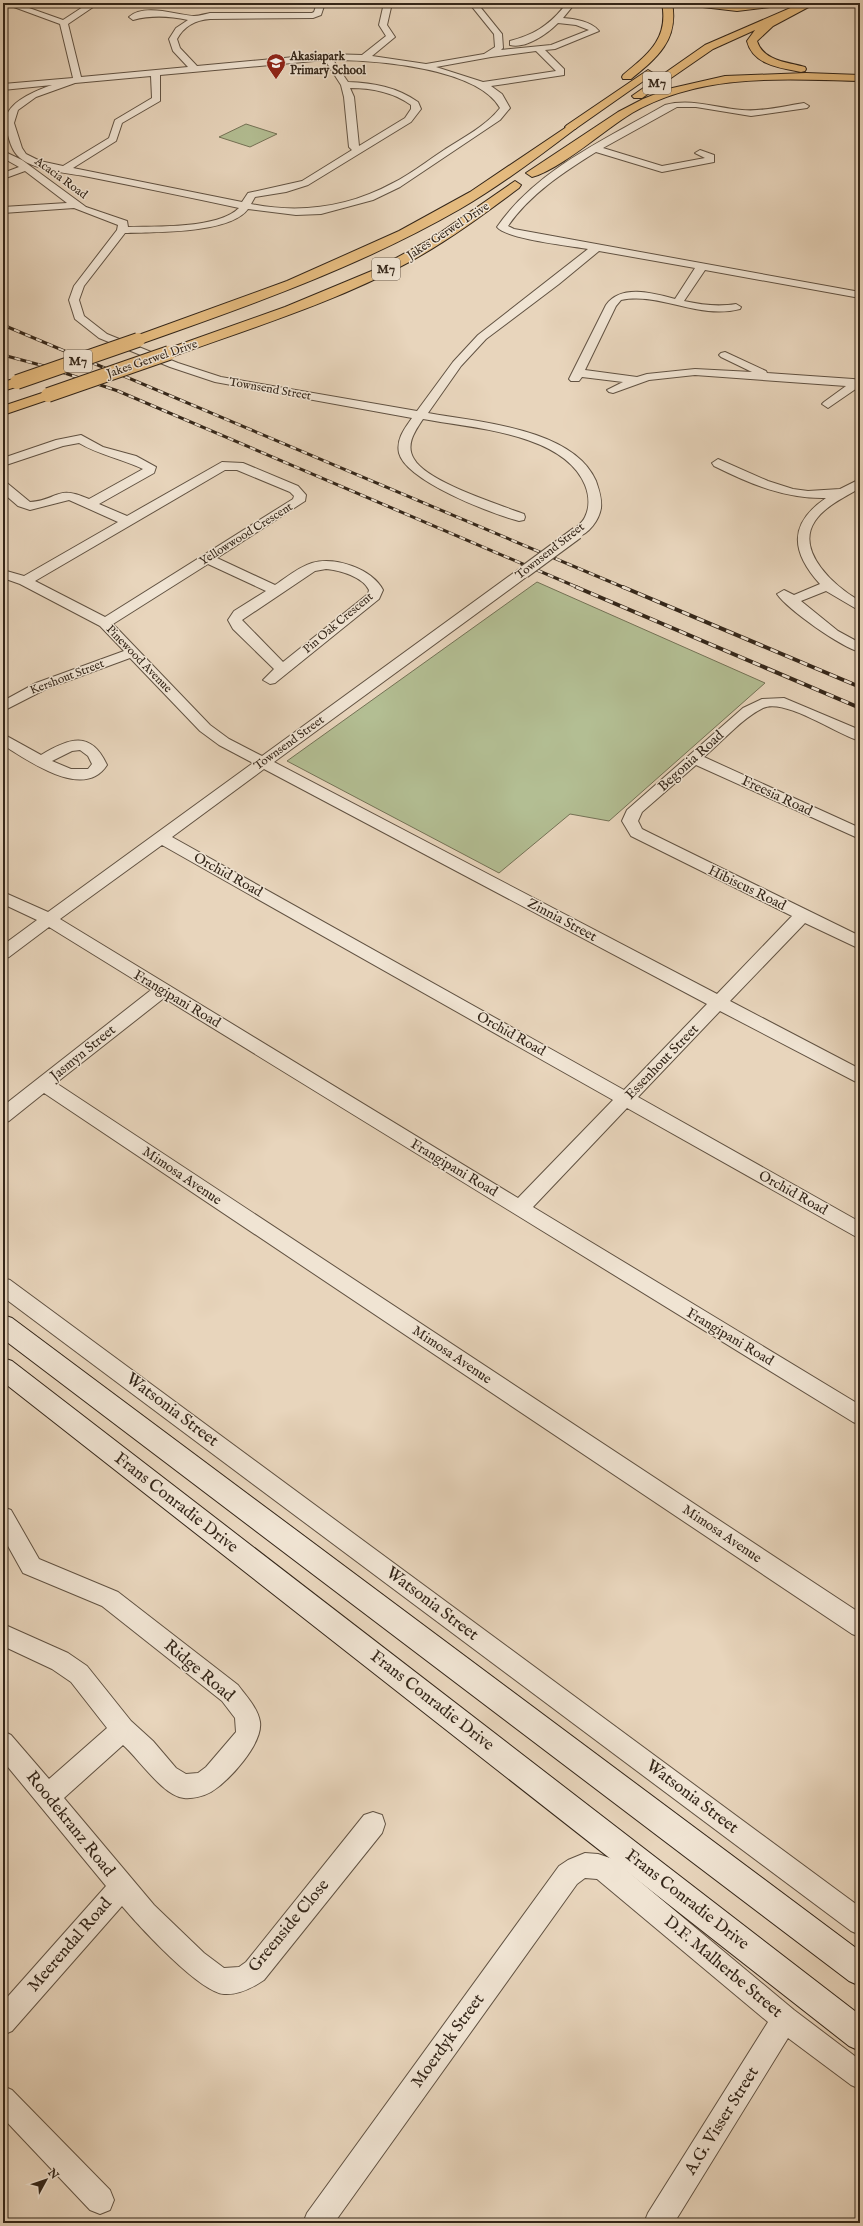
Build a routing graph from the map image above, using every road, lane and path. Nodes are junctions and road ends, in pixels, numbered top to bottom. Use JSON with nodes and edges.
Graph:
{"nodes":[{"id":1,"x":7,"y":3,"type":"edge"},
{"id":2,"x":76,"y":3,"type":"edge"},
{"id":3,"x":321,"y":3,"type":"edge"},
{"id":4,"x":388,"y":3,"type":"edge"},
{"id":5,"x":473,"y":3,"type":"edge"},
{"id":6,"x":552,"y":3,"type":"edge"},
{"id":7,"x":667,"y":3,"type":"edge"},
{"id":8,"x":694,"y":3,"type":"edge"},
{"id":9,"x":778,"y":3,"type":"edge"},
{"id":10,"x":781,"y":3,"type":"edge"},
{"id":11,"x":811,"y":3,"type":"edge"},
{"id":12,"x":93,"y":5,"type":"edge"},
{"id":13,"x":792,"y":11,"type":"junction"},
{"id":14,"x":745,"y":17,"type":"dead end"},
{"id":15,"x":133,"y":18,"type":"dead end"},
{"id":16,"x":196,"y":19,"type":"junction"},
{"id":17,"x":559,"y":19,"type":"junction"},
{"id":18,"x":64,"y":23,"type":"junction"},
{"id":19,"x":500,"y":45,"type":"junction"},
{"id":20,"x":538,"y":50,"type":"junction"},
{"id":21,"x":492,"y":54,"type":"junction"},
{"id":22,"x":327,"y":57,"type":"junction"},
{"id":23,"x":364,"y":58,"type":"junction"},
{"id":24,"x":424,"y":66,"type":"junction"},
{"id":25,"x":655,"y":68,"type":"dead end"},
{"id":26,"x":195,"y":69,"type":"junction"},
{"id":27,"x":155,"y":73,"type":"junction"},
{"id":28,"x":860,"y":75,"type":"edge"},
{"id":29,"x":860,"y":78,"type":"edge"},
{"id":30,"x":75,"y":81,"type":"junction"},
{"id":31,"x":345,"y":85,"type":"junction"},
{"id":32,"x":483,"y":85,"type":"junction"},
{"id":33,"x":3,"y":87,"type":"edge"},
{"id":34,"x":781,"y":99,"type":"dead end"},
{"id":35,"x":756,"y":103,"type":"dead end"},
{"id":36,"x":727,"y":110,"type":"junction"},
{"id":37,"x":571,"y":128,"type":"junction"},
{"id":38,"x":596,"y":149,"type":"junction"},
{"id":39,"x":358,"y":151,"type":"junction"},
{"id":40,"x":700,"y":153,"type":"dead end"},
{"id":41,"x":3,"y":154,"type":"edge"},
{"id":42,"x":25,"y":168,"type":"junction"},
{"id":43,"x":63,"y":170,"type":"junction"},
{"id":44,"x":532,"y":173,"type":"junction"},
{"id":45,"x":3,"y":176,"type":"edge"},
{"id":46,"x":61,"y":195,"type":"junction"},
{"id":47,"x":3,"y":205,"type":"edge"},
{"id":48,"x":75,"y":205,"type":"junction"},
{"id":49,"x":244,"y":206,"type":"junction"},
{"id":50,"x":3,"y":210,"type":"edge"},
{"id":51,"x":227,"y":221,"type":"junction"},
{"id":52,"x":122,"y":230,"type":"junction"},
{"id":53,"x":115,"y":241,"type":"junction"},
{"id":54,"x":597,"y":247,"type":"junction"},
{"id":55,"x":702,"y":266,"type":"junction"},
{"id":56,"x":860,"y":295,"type":"edge"},
{"id":57,"x":677,"y":303,"type":"junction"},
{"id":58,"x":736,"y":307,"type":"dead end"},
{"id":59,"x":725,"y":355,"type":"dead end"},
{"id":60,"x":766,"y":376,"type":"junction"},
{"id":61,"x":636,"y":380,"type":"junction"},
{"id":62,"x":857,"y":382,"type":"edge"},
{"id":63,"x":3,"y":387,"type":"edge"},
{"id":64,"x":613,"y":390,"type":"dead end"},
{"id":65,"x":828,"y":404,"type":"dead end"},
{"id":66,"x":3,"y":412,"type":"edge"},
{"id":67,"x":421,"y":415,"type":"junction"},
{"id":68,"x":3,"y":462,"type":"edge"},
{"id":69,"x":718,"y":463,"type":"dead end"},
{"id":70,"x":860,"y":483,"type":"edge"},
{"id":71,"x":3,"y":486,"type":"edge"},
{"id":72,"x":845,"y":492,"type":"junction"},
{"id":73,"x":90,"y":504,"type":"junction"},
{"id":74,"x":519,"y":517,"type":"dead end"},
{"id":75,"x":127,"y":521,"type":"junction"},
{"id":76,"x":208,"y":559,"type":"junction"},
{"id":77,"x":3,"y":574,"type":"edge"},
{"id":78,"x":25,"y":581,"type":"junction"},
{"id":79,"x":829,"y":585,"type":"junction"},
{"id":80,"x":275,"y":590,"type":"junction"},
{"id":81,"x":860,"y":607,"type":"edge"},
{"id":82,"x":105,"y":623,"type":"junction"},
{"id":83,"x":860,"y":648,"type":"edge"},
{"id":84,"x":133,"y":652,"type":"junction"},
{"id":85,"x":282,"y":669,"type":"junction"},
{"id":86,"x":270,"y":680,"type":"dead end"},
{"id":87,"x":3,"y":707,"type":"edge"},
{"id":88,"x":860,"y":736,"type":"edge"},
{"id":89,"x":3,"y":739,"type":"edge"},
{"id":90,"x":694,"y":758,"type":"junction"},
{"id":91,"x":42,"y":761,"type":"dead end"},
{"id":92,"x":263,"y":763,"type":"junction"},
{"id":93,"x":636,"y":832,"type":"joint"},
{"id":94,"x":860,"y":834,"type":"edge"},
{"id":95,"x":162,"y":838,"type":"junction"},
{"id":96,"x":3,"y":897,"type":"edge"},
{"id":97,"x":803,"y":915,"type":"junction"},
{"id":98,"x":48,"y":919,"type":"junction"},
{"id":99,"x":860,"y":943,"type":"edge"},
{"id":100,"x":3,"y":953,"type":"edge"},
{"id":101,"x":162,"y":990,"type":"junction"},
{"id":102,"x":718,"y":1003,"type":"junction"},
{"id":103,"x":860,"y":1077,"type":"edge"},
{"id":104,"x":44,"y":1084,"type":"junction"},
{"id":105,"x":626,"y":1099,"type":"junction"},
{"id":106,"x":3,"y":1116,"type":"edge"},
{"id":107,"x":520,"y":1208,"type":"junction"},
{"id":108,"x":860,"y":1231,"type":"edge"},
{"id":109,"x":3,"y":1286,"type":"edge"},
{"id":110,"x":3,"y":1325,"type":"edge"},
{"id":111,"x":3,"y":1368,"type":"edge"},
{"id":112,"x":860,"y":1416,"type":"edge"},
{"id":113,"x":3,"y":1517,"type":"edge"},
{"id":114,"x":860,"y":1626,"type":"edge"},
{"id":115,"x":3,"y":1635,"type":"edge"},
{"id":116,"x":123,"y":1729,"type":"junction"},
{"id":117,"x":3,"y":1742,"type":"edge"},
{"id":118,"x":48,"y":1796,"type":"junction"},
{"id":119,"x":373,"y":1824,"type":"dead end"},
{"id":120,"x":584,"y":1864,"type":"joint"},
{"id":121,"x":122,"y":1887,"type":"junction"},
{"id":122,"x":860,"y":1922,"type":"edge"},
{"id":123,"x":860,"y":1970,"type":"edge"},
{"id":124,"x":785,"y":2019,"type":"junction"},
{"id":125,"x":3,"y":2022,"type":"edge"},
{"id":126,"x":860,"y":2035,"type":"edge"},
{"id":127,"x":860,"y":2076,"type":"edge"},
{"id":128,"x":3,"y":2099,"type":"edge"},
{"id":129,"x":100,"y":2200,"type":"dead end"},
{"id":130,"x":317,"y":2223,"type":"edge"},
{"id":131,"x":658,"y":2223,"type":"edge"}],
"edges":[{"from":1,"to":18,"type":"street"},
{"from":2,"to":12,"type":"street"},
{"from":3,"to":16,"type":"street"},
{"from":4,"to":23,"type":"street"},
{"from":5,"to":19,"type":"street"},
{"from":6,"to":17,"type":"street"},
{"from":7,"to":37,"type":"highway"},
{"from":8,"to":9,"type":"highway"},
{"from":10,"to":14,"type":"highway"},
{"from":11,"to":13,"type":"highway"},
{"from":12,"to":18,"type":"street"},
{"from":13,"to":28,"type":"highway"},
{"from":13,"to":44,"type":"highway","name":"Jakes Gerwel Drive","number":"M7"},
{"from":15,"to":16,"type":"street"},
{"from":16,"to":26,"type":"street"},
{"from":17,"to":19,"type":"street"},
{"from":17,"to":20,"type":"street"},
{"from":18,"to":30,"type":"street"},
{"from":19,"to":21,"type":"street"},
{"from":20,"to":21,"type":"street"},
{"from":20,"to":32,"type":"street"},
{"from":21,"to":24,"type":"street"},
{"from":22,"to":23,"type":"street"},
{"from":22,"to":26,"type":"street"},
{"from":22,"to":31,"type":"street"},
{"from":23,"to":24,"type":"street"},
{"from":24,"to":32,"type":"street"},
{"from":25,"to":37,"type":"highway","name":"Jakes Gerwel Drive","number":"M7"},
{"from":26,"to":27,"type":"street"},
{"from":27,"to":30,"type":"street"},
{"from":27,"to":43,"type":"street"},
{"from":29,"to":44,"type":"highway"},
{"from":30,"to":33,"type":"street"},
{"from":30,"to":43,"type":"street"},
{"from":31,"to":39,"type":"street"},
{"from":31,"to":39,"type":"street"},
{"from":32,"to":49,"type":"street"},
{"from":34,"to":36,"type":"street"},
{"from":35,"to":36,"type":"street"},
{"from":36,"to":38,"type":"street"},
{"from":37,"to":63,"type":"highway","name":"Jakes Gerwel Drive","number":"M7","bridge":true},
{"from":38,"to":40,"type":"street"},
{"from":38,"to":54,"type":"street"},
{"from":39,"to":49,"type":"street"},
{"from":41,"to":42,"type":"street","name":"Acacia Road"},
{"from":42,"to":45,"type":"street"},
{"from":42,"to":46,"type":"street","name":"Acacia Road"},
{"from":43,"to":49,"type":"street"},
{"from":44,"to":66,"type":"highway","name":"Jakes Gerwel Drive","number":"M7","bridge":true},
{"from":46,"to":47,"type":"street"},
{"from":46,"to":48,"type":"street","name":"Acacia Road"},
{"from":48,"to":50,"type":"street"},
{"from":48,"to":52,"type":"street","name":"Acacia Road"},
{"from":49,"to":51,"type":"street"},
{"from":51,"to":52,"type":"street"},
{"from":51,"to":53,"type":"street"},
{"from":52,"to":53,"type":"street","name":"Townsend Street"},
{"from":53,"to":67,"type":"street","name":"Townsend Street"},
{"from":54,"to":55,"type":"street"},
{"from":54,"to":67,"type":"street"},
{"from":55,"to":56,"type":"street"},
{"from":55,"to":57,"type":"street"},
{"from":57,"to":58,"type":"street"},
{"from":57,"to":61,"type":"street"},
{"from":59,"to":60,"type":"street"},
{"from":60,"to":61,"type":"street"},
{"from":60,"to":62,"type":"street"},
{"from":61,"to":64,"type":"street"},
{"from":62,"to":65,"type":"street"},
{"from":67,"to":74,"type":"street"},
{"from":67,"to":92,"type":"street","name":"Townsend Street","bridge":true},
{"from":68,"to":73,"type":"street"},
{"from":69,"to":72,"type":"street"},
{"from":70,"to":72,"type":"street"},
{"from":71,"to":73,"type":"street"},
{"from":72,"to":79,"type":"street"},
{"from":73,"to":75,"type":"street"},
{"from":75,"to":76,"type":"street","name":"Yellowwood Crescent"},
{"from":75,"to":78,"type":"street","name":"Yellowwood Crescent"},
{"from":76,"to":80,"type":"street"},
{"from":76,"to":82,"type":"street","name":"Yellowwood Crescent"},
{"from":77,"to":78,"type":"street","name":"Pinewood Avenue"},
{"from":78,"to":82,"type":"street","name":"Pinewood Avenue"},
{"from":79,"to":81,"type":"street"},
{"from":79,"to":83,"type":"street"},
{"from":80,"to":85,"type":"street","name":"Pin Oak Crescent"},
{"from":80,"to":85,"type":"street","name":"Pin Oak Crescent"},
{"from":82,"to":84,"type":"street","name":"Pinewood Avenue"},
{"from":84,"to":87,"type":"street","name":"Kershout Street"},
{"from":84,"to":92,"type":"street","name":"Pinewood Avenue"},
{"from":85,"to":86,"type":"street","name":"Pin Oak Crescent"},
{"from":88,"to":90,"type":"street","name":"Begonia Road"},
{"from":89,"to":91,"type":"street"},
{"from":90,"to":93,"type":"street","name":"Begonia Road"},
{"from":90,"to":94,"type":"street","name":"Freesia Road"},
{"from":92,"to":95,"type":"street","name":"Townsend Street"},
{"from":92,"to":102,"type":"street","name":"Zinnia Street"},
{"from":93,"to":97,"type":"street","name":"Hibiscus Road"},
{"from":95,"to":98,"type":"street","name":"Townsend Street"},
{"from":95,"to":105,"type":"street","name":"Orchid Road"},
{"from":96,"to":98,"type":"street"},
{"from":97,"to":99,"type":"street","name":"Hibiscus Road"},
{"from":97,"to":102,"type":"street","name":"Essenhout Street"},
{"from":98,"to":100,"type":"street","name":"Townsend Street"},
{"from":98,"to":101,"type":"street","name":"Frangipani Road"},
{"from":101,"to":104,"type":"street","name":"Jasmyn Street"},
{"from":101,"to":107,"type":"street","name":"Frangipani Road"},
{"from":102,"to":103,"type":"street","name":"Zinnia Street"},
{"from":102,"to":105,"type":"street","name":"Essenhout Street"},
{"from":104,"to":106,"type":"street","name":"Jasmyn Street"},
{"from":104,"to":114,"type":"street","name":"Mimosa Avenue"},
{"from":105,"to":107,"type":"street","name":"Essenhout Street"},
{"from":105,"to":108,"type":"street","name":"Orchid Road"},
{"from":107,"to":112,"type":"street","name":"Frangipani Road"},
{"from":109,"to":122,"type":"street","name":"Watsonia Street"},
{"from":110,"to":123,"type":"main road"},
{"from":111,"to":126,"type":"main road","name":"Frans Conradie Drive"},
{"from":113,"to":116,"type":"street","name":"Ridge Road"},
{"from":115,"to":116,"type":"street","name":"Ridge Road"},
{"from":116,"to":118,"type":"street"},
{"from":117,"to":118,"type":"street","name":"Roodekranz Road"},
{"from":118,"to":121,"type":"street","name":"Roodekranz Road"},
{"from":119,"to":121,"type":"street","name":"Greenside Close"},
{"from":120,"to":124,"type":"street","name":"D.F. Malherbe Street"},
{"from":120,"to":130,"type":"street","name":"Moerdyk Street"},
{"from":121,"to":125,"type":"street","name":"Meerendal Road"},
{"from":124,"to":127,"type":"street","name":"D.F. Malherbe Street"},
{"from":124,"to":131,"type":"street","name":"A.G. Visser Street"},
{"from":128,"to":129,"type":"street"}]}
